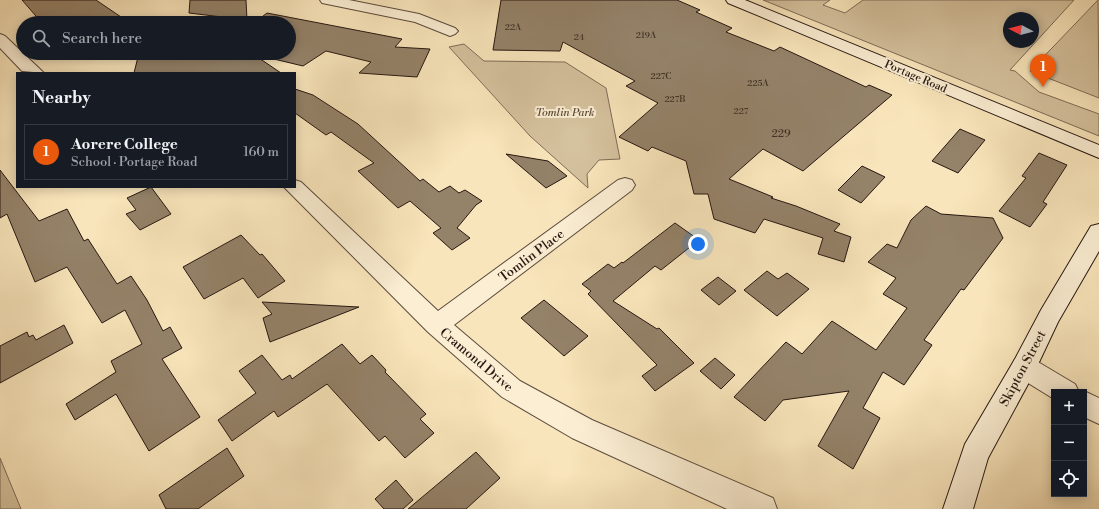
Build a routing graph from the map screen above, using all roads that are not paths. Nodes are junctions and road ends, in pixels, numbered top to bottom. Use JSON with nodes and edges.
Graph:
{"nodes":[{"id":1,"x":327,"y":0,"type":"edge"},
{"id":2,"x":733,"y":0,"type":"edge"},
{"id":3,"x":450,"y":31,"type":"dead end"},
{"id":4,"x":0,"y":39,"type":"edge"},
{"id":5,"x":16,"y":56,"type":"edge"},
{"id":6,"x":20,"y":60,"type":"edge"},
{"id":7,"x":34,"y":72,"type":"edge"},
{"id":8,"x":1099,"y":152,"type":"edge"},
{"id":9,"x":625,"y":185,"type":"dead end"},
{"id":10,"x":295,"y":188,"type":"edge"},
{"id":11,"x":1099,"y":232,"type":"edge"},
{"id":12,"x":437,"y":325,"type":"junction"},
{"id":13,"x":1024,"y":367,"type":"junction"},
{"id":14,"x":1061,"y":389,"type":"edge"},
{"id":15,"x":1087,"y":405,"type":"edge"},
{"id":16,"x":1099,"y":412,"type":"edge"},
{"id":17,"x":762,"y":509,"type":"edge"},
{"id":18,"x":958,"y":509,"type":"edge"}],
"edges":[{"from":1,"to":3,"type":"street"},
{"from":2,"to":8,"type":"street","name":"Portage Road"},
{"from":4,"to":5,"type":"street"},
{"from":6,"to":7,"type":"street"},
{"from":9,"to":12,"type":"street","name":"Tomlin Place"},
{"from":10,"to":12,"type":"street","name":"Cramond Drive"},
{"from":11,"to":13,"type":"street","name":"Skipton Street"},
{"from":12,"to":17,"type":"street","name":"Cramond Drive"},
{"from":13,"to":14,"type":"street"},
{"from":13,"to":18,"type":"street","name":"Skipton Street"},
{"from":15,"to":16,"type":"street"}]}
